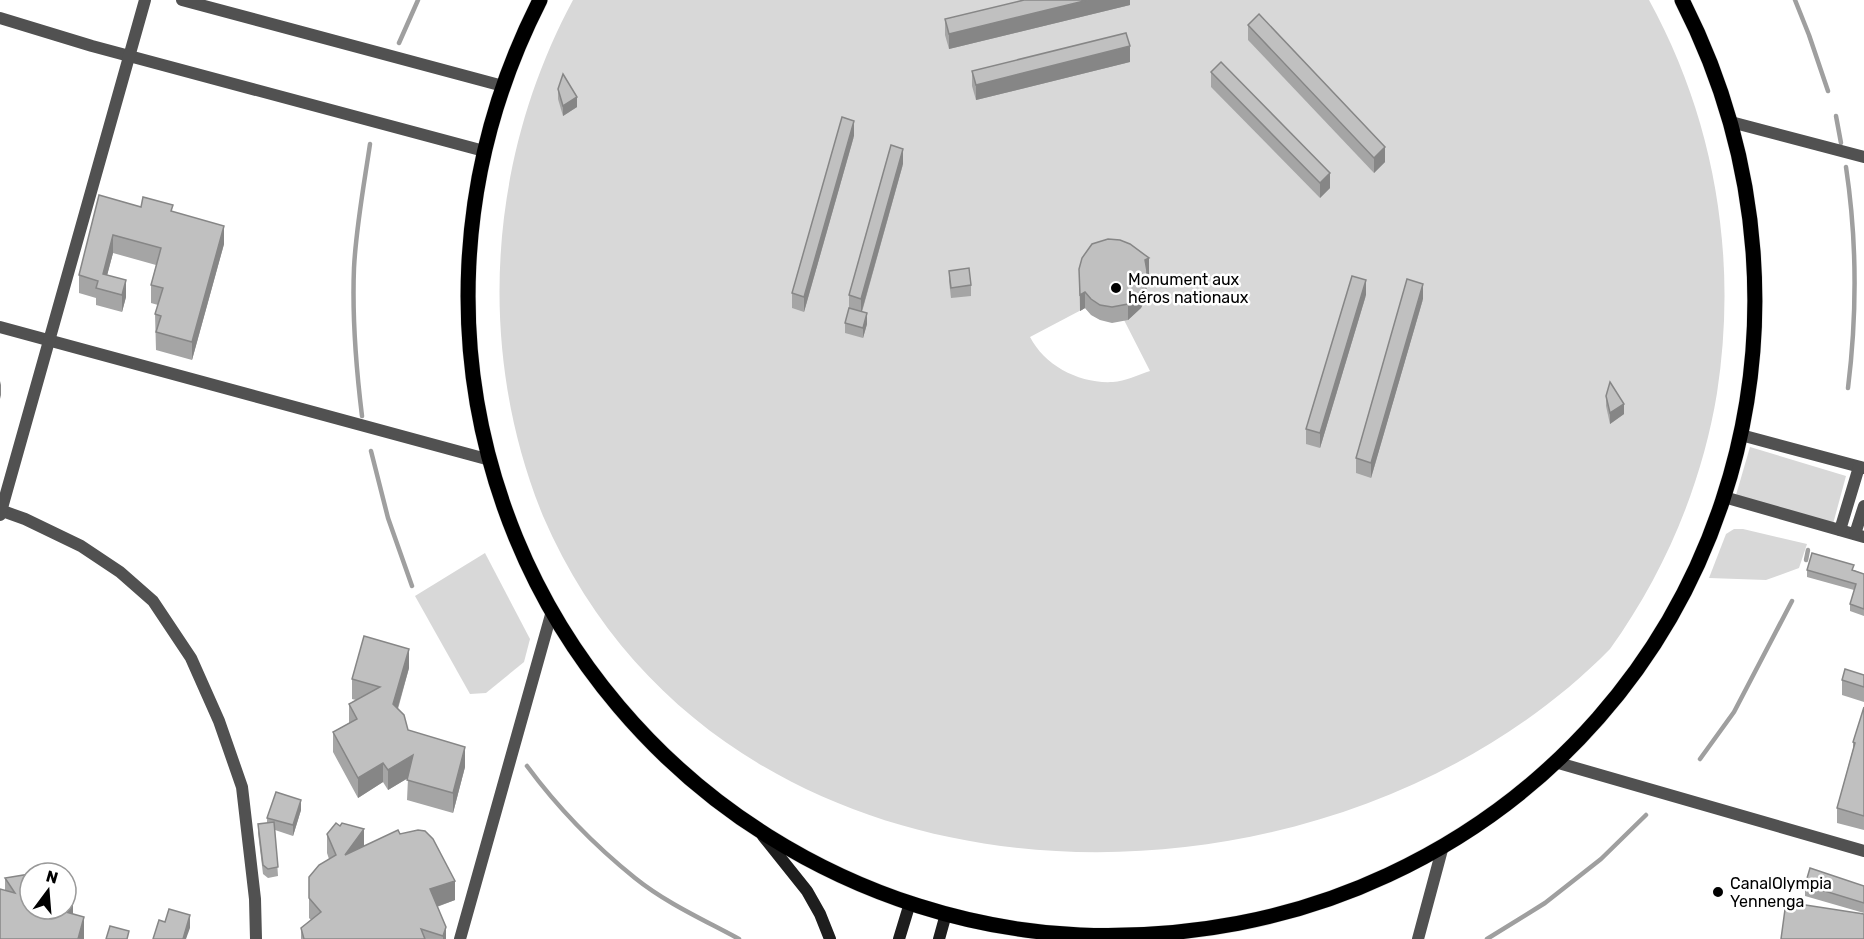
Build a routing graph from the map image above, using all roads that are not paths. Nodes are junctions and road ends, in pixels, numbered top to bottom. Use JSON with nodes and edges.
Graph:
{"nodes":[{"id":1,"x":145,"y":0,"type":"edge"},
{"id":2,"x":182,"y":0,"type":"edge"},
{"id":3,"x":540,"y":0,"type":"edge"},
{"id":4,"x":1682,"y":0,"type":"edge"},
{"id":5,"x":0,"y":18,"type":"edge"},
{"id":6,"x":130,"y":55,"type":"junction"},
{"id":7,"x":503,"y":86,"type":"junction"},
{"id":8,"x":1731,"y":122,"type":"junction"},
{"id":9,"x":484,"y":152,"type":"junction"},
{"id":10,"x":1864,"y":157,"type":"edge"},
{"id":11,"x":0,"y":327,"type":"edge"},
{"id":12,"x":49,"y":341,"type":"junction"},
{"id":13,"x":1741,"y":435,"type":"junction"},
{"id":14,"x":490,"y":460,"type":"junction"},
{"id":15,"x":1861,"y":468,"type":"edge"},
{"id":16,"x":1724,"y":497,"type":"junction"},
{"id":17,"x":1864,"y":506,"type":"edge"},
{"id":18,"x":0,"y":512,"type":"edge"},
{"id":19,"x":1840,"y":530,"type":"junction"},
{"id":20,"x":1860,"y":536,"type":"edge"},
{"id":21,"x":552,"y":611,"type":"junction"},
{"id":22,"x":1555,"y":762,"type":"junction"},
{"id":23,"x":758,"y":830,"type":"junction"},
{"id":24,"x":1443,"y":846,"type":"junction"},
{"id":25,"x":1864,"y":851,"type":"edge"},
{"id":26,"x":910,"y":903,"type":"junction"},
{"id":27,"x":946,"y":915,"type":"junction"},
{"id":28,"x":1108,"y":938,"type":"edge"},
{"id":29,"x":256,"y":939,"type":"edge"},
{"id":30,"x":460,"y":939,"type":"edge"},
{"id":31,"x":830,"y":939,"type":"edge"},
{"id":32,"x":899,"y":939,"type":"edge"},
{"id":33,"x":939,"y":939,"type":"edge"},
{"id":34,"x":1418,"y":939,"type":"edge"}],
"edges":[{"from":1,"to":6,"type":"street"},
{"from":2,"to":7,"type":"street"},
{"from":3,"to":7,"type":"main road"},
{"from":4,"to":8,"type":"main road"},
{"from":5,"to":6,"type":"street"},
{"from":6,"to":9,"type":"street"},
{"from":6,"to":12,"type":"street"},
{"from":7,"to":9,"type":"main road"},
{"from":8,"to":10,"type":"street"},
{"from":8,"to":13,"type":"main road"},
{"from":9,"to":14,"type":"main road"},
{"from":11,"to":12,"type":"street"},
{"from":12,"to":14,"type":"street"},
{"from":12,"to":18,"type":"street"},
{"from":13,"to":15,"type":"street"},
{"from":13,"to":16,"type":"main road"},
{"from":14,"to":21,"type":"main road"},
{"from":15,"to":19,"type":"street"},
{"from":16,"to":19,"type":"street"},
{"from":16,"to":22,"type":"main road"},
{"from":17,"to":20,"type":"street"},
{"from":18,"to":29,"type":"street"},
{"from":19,"to":20,"type":"street"},
{"from":21,"to":23,"type":"main road"},
{"from":21,"to":30,"type":"street"},
{"from":22,"to":24,"type":"main road"},
{"from":22,"to":25,"type":"street"},
{"from":23,"to":26,"type":"main road"},
{"from":23,"to":31,"type":"main road"},
{"from":24,"to":28,"type":"main road"},
{"from":24,"to":34,"type":"street"},
{"from":26,"to":27,"type":"main road"},
{"from":26,"to":32,"type":"main road"},
{"from":27,"to":28,"type":"main road"},
{"from":27,"to":33,"type":"main road"}]}
